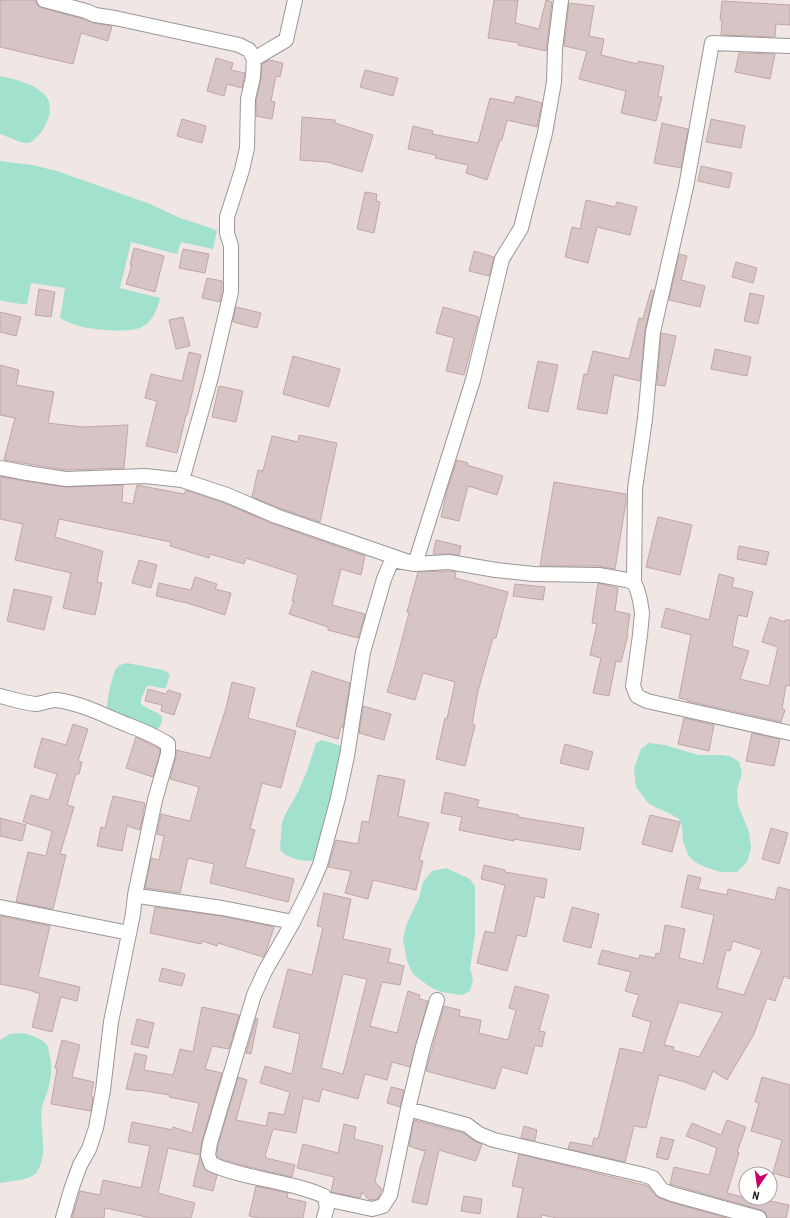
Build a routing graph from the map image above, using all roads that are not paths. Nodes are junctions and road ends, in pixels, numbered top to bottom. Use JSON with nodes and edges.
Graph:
{"nodes":[{"id":1,"x":44,"y":0,"type":"edge"},
{"id":2,"x":295,"y":0,"type":"edge"},
{"id":3,"x":561,"y":0,"type":"edge"},
{"id":4,"x":790,"y":46,"type":"edge"},
{"id":5,"x":254,"y":59,"type":"junction"},
{"id":6,"x":0,"y":468,"type":"edge"},
{"id":7,"x":182,"y":480,"type":"junction"},
{"id":8,"x":415,"y":564,"type":"junction"},
{"id":9,"x":634,"y":583,"type":"junction"},
{"id":10,"x":0,"y":696,"type":"edge"},
{"id":11,"x":790,"y":733,"type":"edge"},
{"id":12,"x":135,"y":895,"type":"junction"},
{"id":13,"x":0,"y":907,"type":"edge"},
{"id":14,"x":293,"y":922,"type":"junction"},
{"id":15,"x":129,"y":933,"type":"junction"},
{"id":16,"x":437,"y":1000,"type":"dead end"},
{"id":17,"x":408,"y":1109,"type":"junction"},
{"id":18,"x":325,"y":1199,"type":"junction"},
{"id":19,"x":63,"y":1218,"type":"edge"},
{"id":20,"x":324,"y":1218,"type":"edge"},
{"id":21,"x":759,"y":1218,"type":"edge"}],
"edges":[{"from":1,"to":5,"type":"street"},
{"from":2,"to":5,"type":"street"},
{"from":3,"to":8,"type":"street"},
{"from":4,"to":9,"type":"street"},
{"from":5,"to":7,"type":"street"},
{"from":6,"to":7,"type":"street"},
{"from":7,"to":8,"type":"street"},
{"from":8,"to":9,"type":"street"},
{"from":8,"to":14,"type":"street"},
{"from":9,"to":11,"type":"street"},
{"from":10,"to":12,"type":"street"},
{"from":12,"to":14,"type":"street"},
{"from":12,"to":15,"type":"street"},
{"from":13,"to":15,"type":"street"},
{"from":14,"to":18,"type":"street"},
{"from":15,"to":19,"type":"street"},
{"from":16,"to":17,"type":"street"},
{"from":17,"to":18,"type":"street"},
{"from":17,"to":21,"type":"street"},
{"from":18,"to":20,"type":"street"}]}
